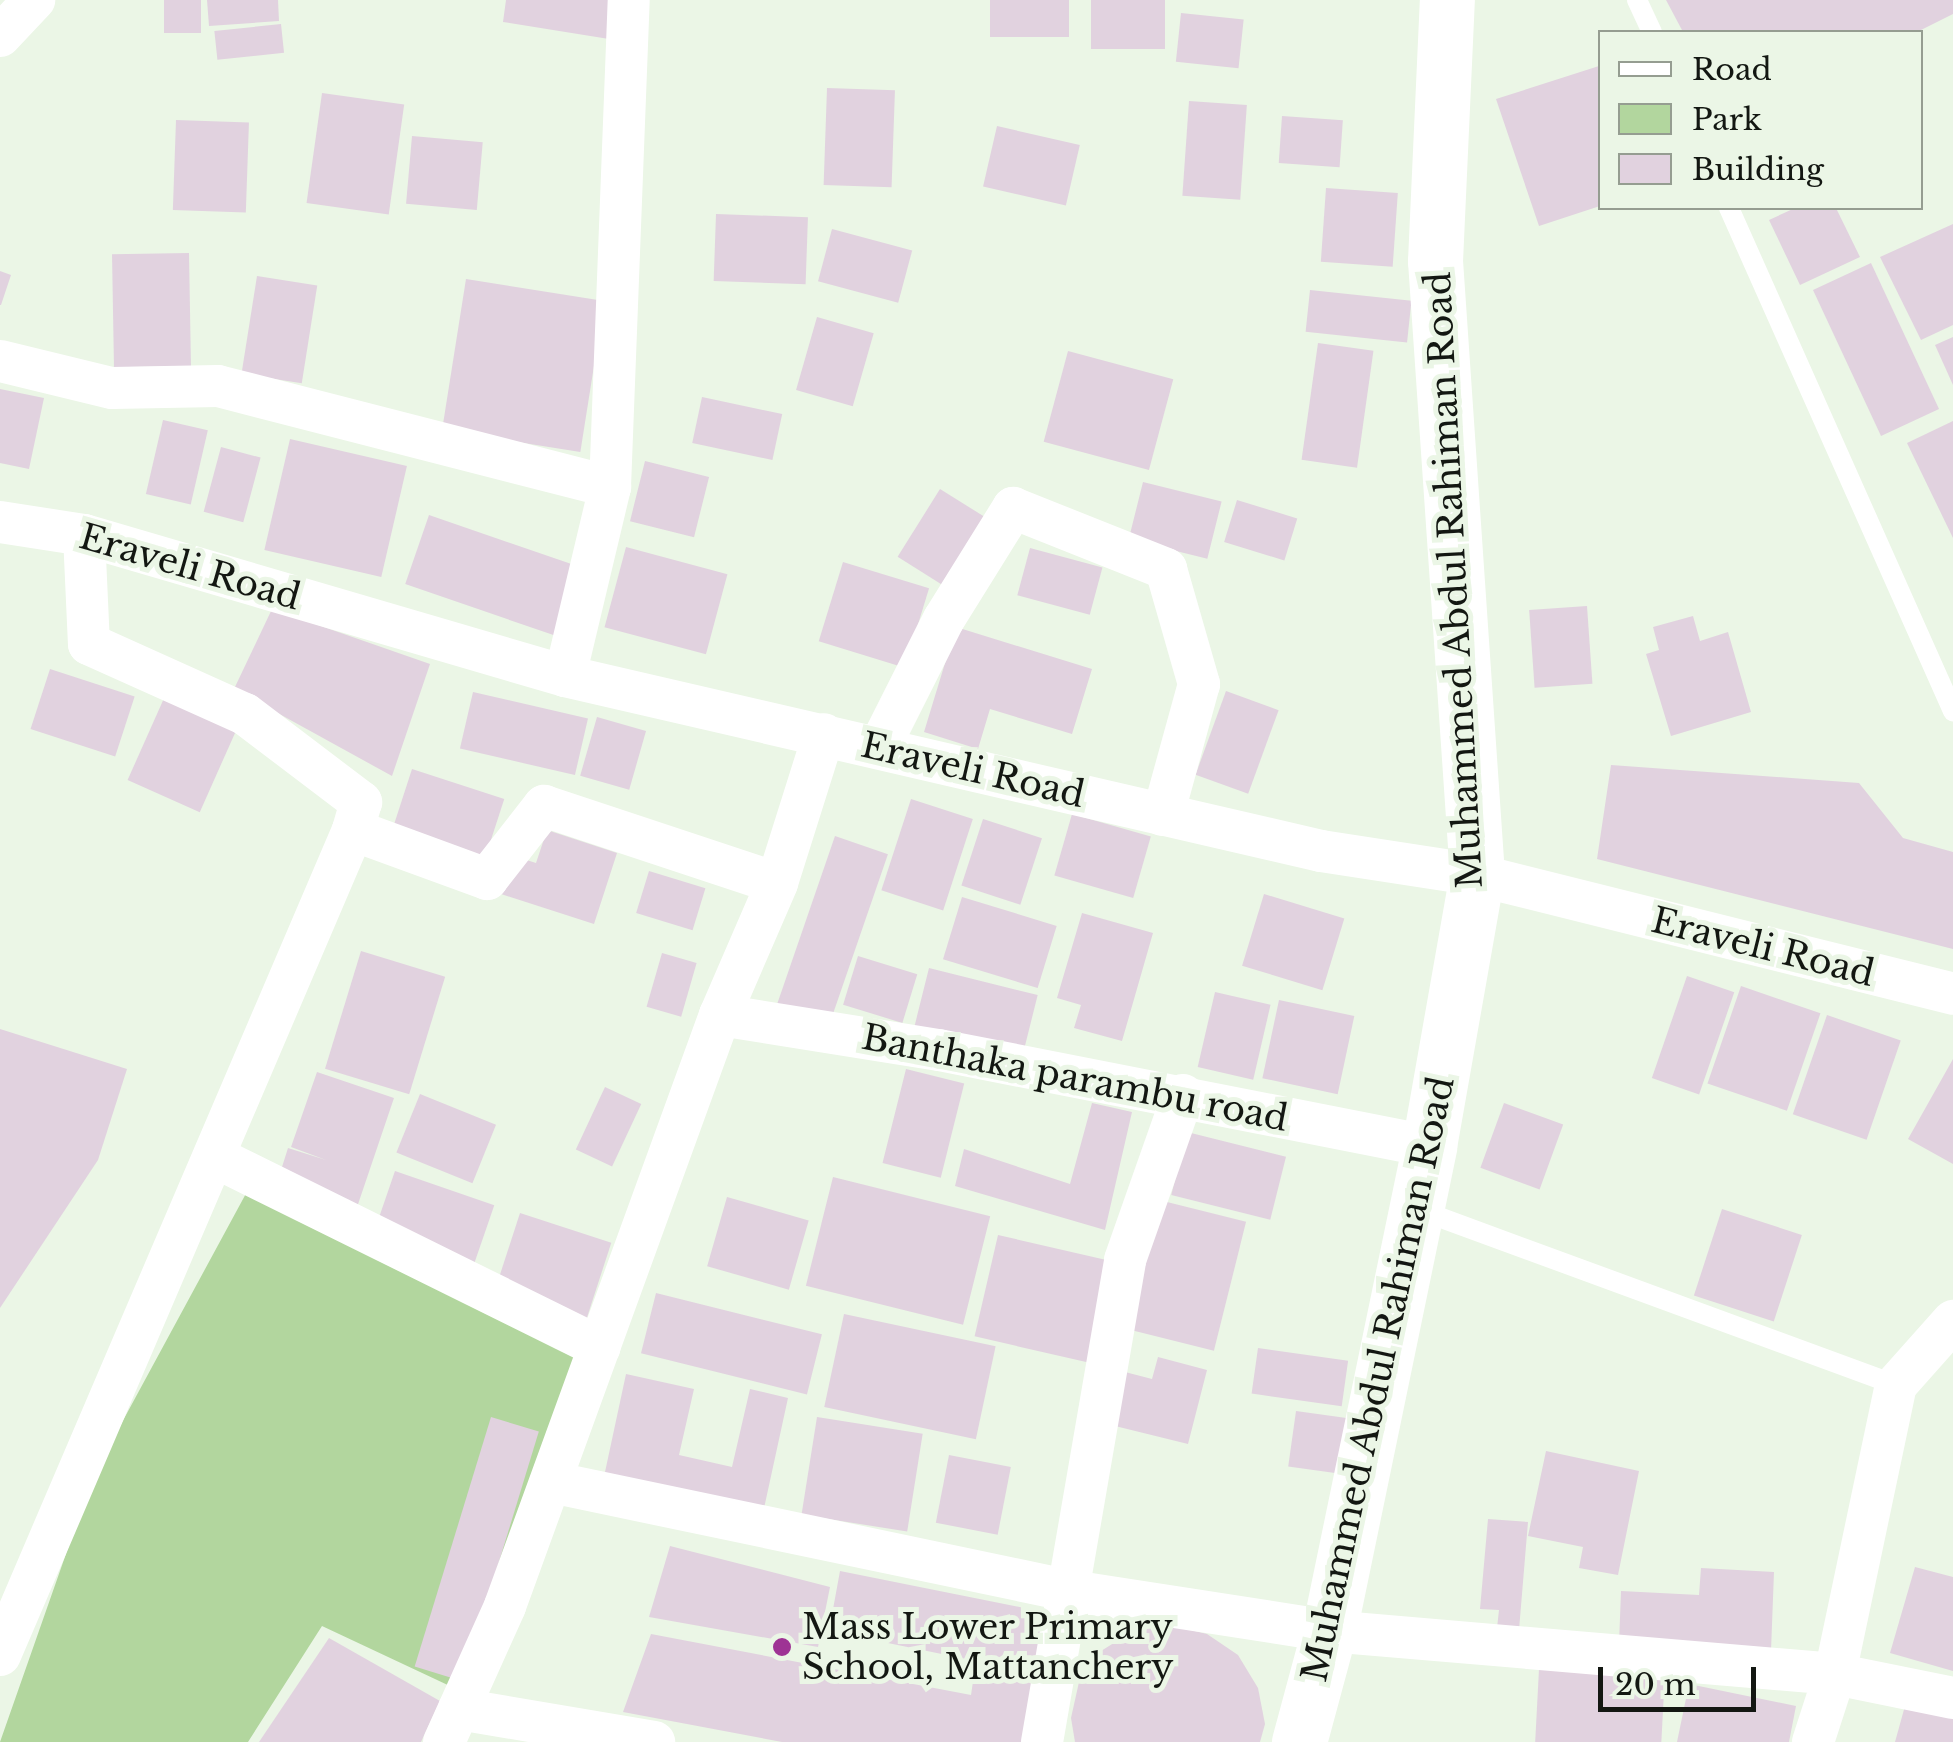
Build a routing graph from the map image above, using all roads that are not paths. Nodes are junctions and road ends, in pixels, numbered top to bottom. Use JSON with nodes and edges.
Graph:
{"nodes":[{"id":1,"x":34,"y":0,"type":"edge"},
{"id":2,"x":629,"y":0,"type":"edge"},
{"id":3,"x":1447,"y":0,"type":"edge"},
{"id":4,"x":1638,"y":0,"type":"edge"},
{"id":5,"x":1651,"y":30,"type":"edge"},
{"id":6,"x":0,"y":36,"type":"edge"},
{"id":7,"x":1730,"y":210,"type":"edge"},
{"id":8,"x":0,"y":362,"type":"edge"},
{"id":9,"x":610,"y":487,"type":"junction"},
{"id":10,"x":0,"y":522,"type":"edge"},
{"id":11,"x":84,"y":535,"type":"junction"},
{"id":12,"x":564,"y":676,"type":"junction"},
{"id":13,"x":1953,"y":711,"type":"edge"},
{"id":14,"x":824,"y":734,"type":"junction"},
{"id":15,"x":880,"y":748,"type":"junction"},
{"id":16,"x":1163,"y":816,"type":"junction"},
{"id":17,"x":354,"y":830,"type":"junction"},
{"id":18,"x":1478,"y":875,"type":"junction"},
{"id":19,"x":777,"y":884,"type":"junction"},
{"id":20,"x":1953,"y":994,"type":"edge"},
{"id":21,"x":720,"y":1015,"type":"junction"},
{"id":22,"x":1184,"y":1096,"type":"junction"},
{"id":23,"x":1430,"y":1146,"type":"junction"},
{"id":24,"x":215,"y":1157,"type":"junction"},
{"id":25,"x":1415,"y":1209,"type":"junction"},
{"id":26,"x":1953,"y":1321,"type":"edge"},
{"id":27,"x":600,"y":1347,"type":"junction"},
{"id":28,"x":1896,"y":1386,"type":"junction"},
{"id":29,"x":551,"y":1482,"type":"junction"},
{"id":30,"x":1072,"y":1591,"type":"junction"},
{"id":31,"x":1329,"y":1632,"type":"junction"},
{"id":32,"x":0,"y":1656,"type":"edge"},
{"id":33,"x":1835,"y":1674,"type":"junction"},
{"id":34,"x":1953,"y":1698,"type":"edge"},
{"id":35,"x":452,"y":1726,"type":"edge"},
{"id":36,"x":654,"y":1742,"type":"edge"},
{"id":37,"x":1042,"y":1742,"type":"edge"},
{"id":38,"x":1299,"y":1742,"type":"edge"},
{"id":39,"x":1813,"y":1742,"type":"edge"}],
"edges":[{"from":1,"to":6,"type":"street"},
{"from":2,"to":9,"type":"street"},
{"from":3,"to":18,"type":"street","name":"Muhammed Abdul Rahiman Road"},
{"from":4,"to":5,"type":"lane"},
{"from":7,"to":13,"type":"lane"},
{"from":8,"to":9,"type":"street"},
{"from":9,"to":12,"type":"street"},
{"from":10,"to":11,"type":"street","name":"Eraveli Road"},
{"from":11,"to":12,"type":"street","name":"Eraveli Road"},
{"from":11,"to":17,"type":"street"},
{"from":12,"to":14,"type":"street","name":"Eraveli Road"},
{"from":14,"to":15,"type":"street","name":"Eraveli Road"},
{"from":14,"to":19,"type":"street"},
{"from":15,"to":16,"type":"street","name":"Eraveli Road"},
{"from":15,"to":16,"type":"street"},
{"from":16,"to":18,"type":"street","name":"Eraveli Road"},
{"from":17,"to":19,"type":"street"},
{"from":17,"to":24,"type":"street"},
{"from":18,"to":20,"type":"street","name":"Eraveli Road"},
{"from":18,"to":23,"type":"street","name":"Muhammed Abdul Rahiman Road"},
{"from":19,"to":21,"type":"street"},
{"from":21,"to":22,"type":"street","name":"Banthaka parambu road"},
{"from":21,"to":27,"type":"street"},
{"from":22,"to":23,"type":"street","name":"Banthaka parambu road"},
{"from":22,"to":30,"type":"street"},
{"from":23,"to":25,"type":"street","name":"Muhammed Abdul Rahiman Road"},
{"from":24,"to":27,"type":"street"},
{"from":24,"to":32,"type":"street"},
{"from":25,"to":28,"type":"lane"},
{"from":25,"to":31,"type":"street","name":"Muhammed Abdul Rahiman Road"},
{"from":26,"to":28,"type":"street"},
{"from":27,"to":29,"type":"street"},
{"from":28,"to":33,"type":"street"},
{"from":29,"to":30,"type":"street"},
{"from":29,"to":35,"type":"street"},
{"from":30,"to":31,"type":"street"},
{"from":30,"to":37,"type":"street"},
{"from":31,"to":33,"type":"street"},
{"from":31,"to":38,"type":"street","name":"Muhammed Abdul Rahiman Road"},
{"from":33,"to":34,"type":"street"},
{"from":33,"to":39,"type":"street"},
{"from":35,"to":36,"type":"street"}]}
